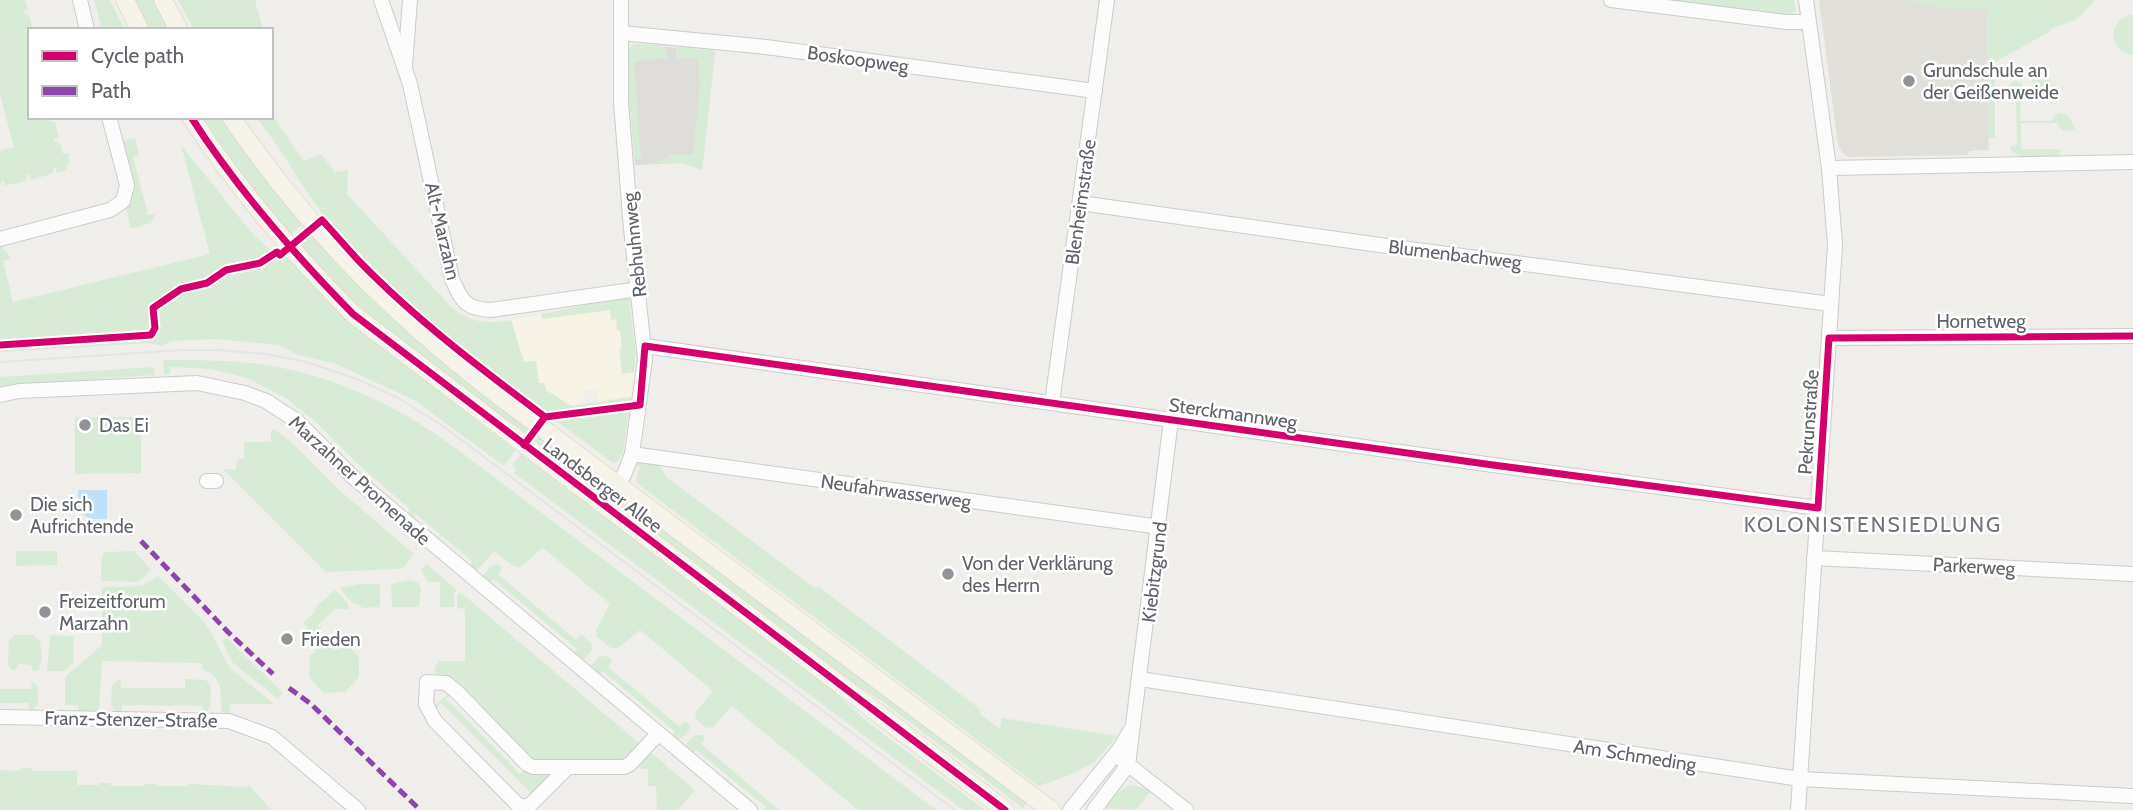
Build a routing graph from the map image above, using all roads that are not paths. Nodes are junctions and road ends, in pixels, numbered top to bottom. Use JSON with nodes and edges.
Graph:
{"nodes":[{"id":1,"x":80,"y":0,"type":"edge"},
{"id":2,"x":125,"y":0,"type":"edge"},
{"id":3,"x":163,"y":0,"type":"edge"},
{"id":4,"x":621,"y":0,"type":"edge"},
{"id":5,"x":1107,"y":0,"type":"edge"},
{"id":6,"x":1611,"y":0,"type":"edge"},
{"id":7,"x":1806,"y":0,"type":"edge"},
{"id":8,"x":382,"y":4,"type":"edge"},
{"id":9,"x":410,"y":4,"type":"edge"},
{"id":10,"x":1809,"y":22,"type":"junction"},
{"id":11,"x":87,"y":28,"type":"edge"},
{"id":12,"x":139,"y":28,"type":"edge"},
{"id":13,"x":178,"y":28,"type":"edge"},
{"id":14,"x":621,"y":33,"type":"junction"},
{"id":15,"x":405,"y":66,"type":"junction"},
{"id":16,"x":1095,"y":91,"type":"junction"},
{"id":17,"x":110,"y":119,"type":"edge"},
{"id":18,"x":192,"y":119,"type":"edge"},
{"id":19,"x":232,"y":119,"type":"edge"},
{"id":20,"x":2133,"y":162,"type":"edge"},
{"id":21,"x":1829,"y":169,"type":"junction"},
{"id":22,"x":1080,"y":203,"type":"junction"},
{"id":23,"x":0,"y":239,"type":"edge"},
{"id":24,"x":639,"y":289,"type":"junction"},
{"id":25,"x":1831,"y":304,"type":"junction"},
{"id":26,"x":2133,"y":336,"type":"edge"},
{"id":27,"x":1829,"y":338,"type":"junction"},
{"id":28,"x":645,"y":346,"type":"junction"},
{"id":29,"x":0,"y":395,"type":"edge"},
{"id":30,"x":1052,"y":403,"type":"junction"},
{"id":31,"x":1171,"y":420,"type":"junction"},
{"id":32,"x":632,"y":454,"type":"junction"},
{"id":33,"x":617,"y":484,"type":"junction"},
{"id":34,"x":1818,"y":508,"type":"junction"},
{"id":35,"x":1160,"y":527,"type":"junction"},
{"id":36,"x":1814,"y":558,"type":"junction"},
{"id":37,"x":2133,"y":575,"type":"edge"},
{"id":38,"x":1140,"y":679,"type":"junction"},
{"id":39,"x":0,"y":717,"type":"edge"},
{"id":40,"x":1134,"y":724,"type":"junction"},
{"id":41,"x":658,"y":734,"type":"junction"},
{"id":42,"x":1115,"y":755,"type":"junction"},
{"id":43,"x":1128,"y":765,"type":"junction"},
{"id":44,"x":568,"y":767,"type":"junction"},
{"id":45,"x":1800,"y":779,"type":"junction"},
{"id":46,"x":2133,"y":796,"type":"edge"},
{"id":47,"x":358,"y":810,"type":"edge"},
{"id":48,"x":750,"y":810,"type":"edge"},
{"id":49,"x":1005,"y":810,"type":"edge"},
{"id":50,"x":1051,"y":810,"type":"edge"},
{"id":51,"x":1070,"y":810,"type":"edge"},
{"id":52,"x":1094,"y":810,"type":"edge"},
{"id":53,"x":1186,"y":810,"type":"edge"},
{"id":54,"x":1798,"y":810,"type":"edge"}],
"edges":[{"from":1,"to":11,"type":"street"},
{"from":2,"to":12,"type":"main road"},
{"from":3,"to":13,"type":"main road"},
{"from":4,"to":14,"type":"street","name":"Rebhuhnweg"},
{"from":5,"to":16,"type":"street","name":"Blenheimstraße"},
{"from":6,"to":10,"type":"street"},
{"from":7,"to":10,"type":"street","name":"Pekrunstraße"},
{"from":8,"to":9,"type":"street","name":"Alt-Marzahn"},
{"from":8,"to":15,"type":"street","name":"Alt-Marzahn"},
{"from":9,"to":15,"type":"street","name":"Alt-Marzahn"},
{"from":10,"to":21,"type":"street","name":"Pekrunstraße"},
{"from":14,"to":16,"type":"street","name":"Boskoopweg"},
{"from":14,"to":24,"type":"street","name":"Rebhuhnweg"},
{"from":15,"to":24,"type":"street","name":"Alt-Marzahn"},
{"from":16,"to":22,"type":"street","name":"Blenheimstraße"},
{"from":17,"to":23,"type":"street"},
{"from":18,"to":49,"type":"main road","name":"Landsberger Allee"},
{"from":19,"to":33,"type":"main road","name":"Landsberger Allee"},
{"from":20,"to":21,"type":"street"},
{"from":21,"to":25,"type":"street","name":"Pekrunstraße"},
{"from":22,"to":25,"type":"street","name":"Blumenbachweg"},
{"from":22,"to":30,"type":"street","name":"Blenheimstraße"},
{"from":24,"to":28,"type":"street","name":"Rebhuhnweg"},
{"from":25,"to":27,"type":"street","name":"Pekrunstraße"},
{"from":26,"to":27,"type":"street","name":"Hornetweg"},
{"from":27,"to":34,"type":"street","name":"Pekrunstraße"},
{"from":28,"to":30,"type":"street","name":"Sterckmannweg"},
{"from":28,"to":32,"type":"street","name":"Rebhuhnweg"},
{"from":29,"to":41,"type":"street","name":"Marzahner Promenade"},
{"from":30,"to":31,"type":"street","name":"Sterckmannweg"},
{"from":31,"to":34,"type":"street","name":"Sterckmannweg"},
{"from":31,"to":35,"type":"street","name":"Kiebitzgrund"},
{"from":32,"to":33,"type":"street","name":"Rebhuhnweg"},
{"from":32,"to":35,"type":"street","name":"Neufahrwasserweg"},
{"from":33,"to":50,"type":"main road","name":"Landsberger Allee"},
{"from":34,"to":36,"type":"street","name":"Pekrunstraße"},
{"from":35,"to":38,"type":"street","name":"Kiebitzgrund"},
{"from":36,"to":37,"type":"street","name":"Parkerweg"},
{"from":36,"to":45,"type":"street","name":"Pekrunstraße"},
{"from":38,"to":40,"type":"street","name":"Kiebitzgrund"},
{"from":38,"to":45,"type":"street","name":"Am Schmeding"},
{"from":39,"to":47,"type":"street","name":"Franz-Stenzer-Straße"},
{"from":40,"to":42,"type":"street","name":"Kiebitzgrund"},
{"from":40,"to":43,"type":"street","name":"Kiebitzgrund"},
{"from":41,"to":44,"type":"street"},
{"from":41,"to":48,"type":"street","name":"Marzahner Promenade"},
{"from":42,"to":43,"type":"street"},
{"from":42,"to":51,"type":"street","name":"Kiebitzgrund"},
{"from":43,"to":52,"type":"street","name":"Kiebitzgrund"},
{"from":43,"to":53,"type":"street"},
{"from":44,"to":44,"type":"street"},
{"from":45,"to":46,"type":"street","name":"Am Schmeding"},
{"from":45,"to":54,"type":"street","name":"Pekrunstraße"}]}
